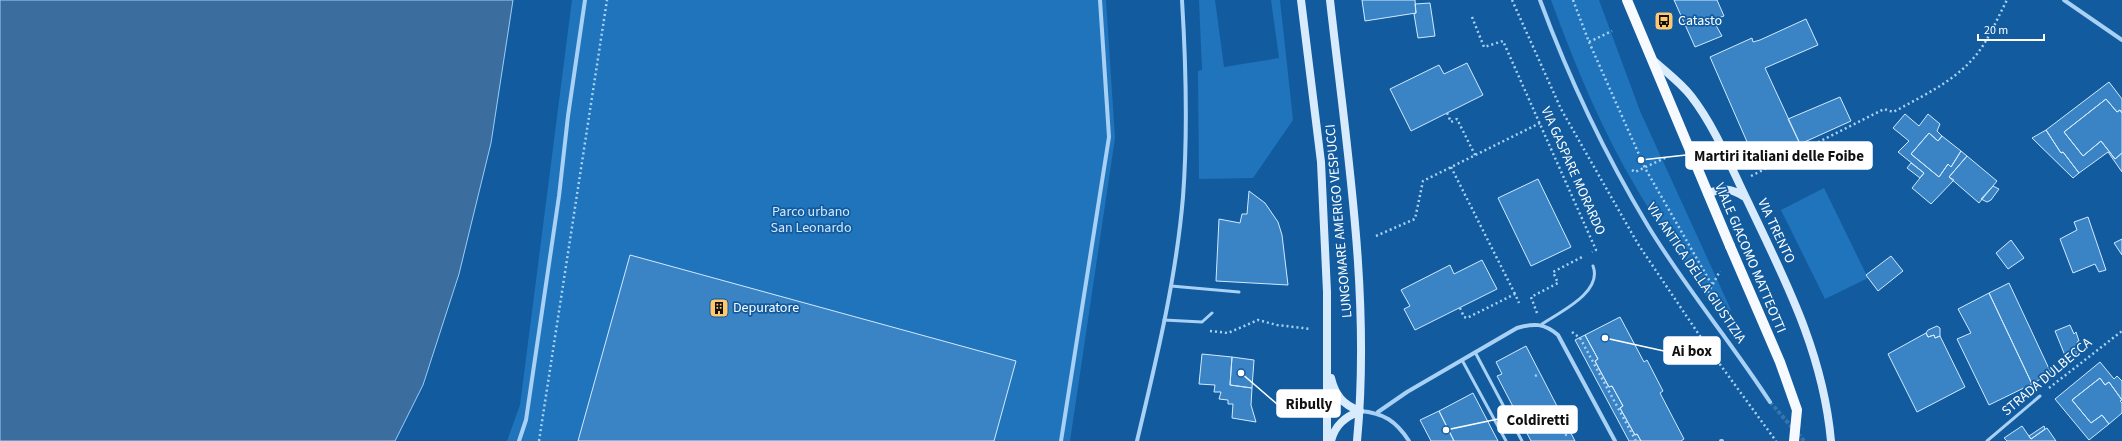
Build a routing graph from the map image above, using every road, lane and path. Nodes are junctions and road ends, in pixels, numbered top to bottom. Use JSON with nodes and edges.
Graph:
{"nodes":[{"id":1,"x":585,"y":0,"type":"edge"},
{"id":2,"x":607,"y":0,"type":"edge"},
{"id":3,"x":1100,"y":0,"type":"edge"},
{"id":4,"x":1182,"y":0,"type":"edge"},
{"id":5,"x":1301,"y":0,"type":"edge"},
{"id":6,"x":1330,"y":0,"type":"edge"},
{"id":7,"x":1540,"y":0,"type":"edge"},
{"id":8,"x":1573,"y":0,"type":"edge"},
{"id":9,"x":1627,"y":0,"type":"edge"},
{"id":10,"x":2006,"y":0,"type":"edge"},
{"id":11,"x":2064,"y":0,"type":"edge"},
{"id":12,"x":1472,"y":17,"type":"dead end"},
{"id":13,"x":1612,"y":31,"type":"dead end"},
{"id":14,"x":2122,"y":40,"type":"edge"},
{"id":15,"x":1589,"y":42,"type":"junction"},
{"id":16,"x":1649,"y":56,"type":"junction"},
{"id":17,"x":1447,"y":113,"type":"dead end"},
{"id":18,"x":1540,"y":123,"type":"junction"},
{"id":19,"x":1475,"y":155,"type":"junction"},
{"id":20,"x":1667,"y":157,"type":"dead end"},
{"id":21,"x":1628,"y":163,"type":"dead end"},
{"id":22,"x":1451,"y":167,"type":"junction"},
{"id":23,"x":1645,"y":168,"type":"junction"},
{"id":24,"x":1738,"y":182,"type":"junction"},
{"id":25,"x":1707,"y":193,"type":"junction"},
{"id":26,"x":1745,"y":196,"type":"junction"},
{"id":27,"x":1376,"y":236,"type":"dead end"},
{"id":28,"x":1593,"y":266,"type":"dead end"},
{"id":29,"x":1720,"y":270,"type":"dead end"},
{"id":30,"x":1171,"y":286,"type":"junction"},
{"id":31,"x":1239,"y":292,"type":"dead end"},
{"id":32,"x":1515,"y":294,"type":"junction"},
{"id":33,"x":1519,"y":302,"type":"dead end"},
{"id":34,"x":1460,"y":308,"type":"dead end"},
{"id":35,"x":1212,"y":314,"type":"dead end"},
{"id":36,"x":1552,"y":317,"type":"junction"},
{"id":37,"x":1164,"y":320,"type":"junction"},
{"id":38,"x":1542,"y":324,"type":"junction"},
{"id":39,"x":1311,"y":329,"type":"dead end"},
{"id":40,"x":1206,"y":331,"type":"dead end"},
{"id":41,"x":2122,"y":331,"type":"edge"},
{"id":42,"x":1475,"y":352,"type":"junction"},
{"id":43,"x":1462,"y":360,"type":"junction"},
{"id":44,"x":1328,"y":365,"type":"junction"},
{"id":45,"x":2040,"y":396,"type":"joint"},
{"id":46,"x":1770,"y":402,"type":"tunnel mouth"},
{"id":47,"x":1360,"y":411,"type":"junction"},
{"id":48,"x":1378,"y":412,"type":"junction"},
{"id":49,"x":519,"y":441,"type":"edge"},
{"id":50,"x":539,"y":441,"type":"edge"},
{"id":51,"x":1061,"y":441,"type":"edge"},
{"id":52,"x":1137,"y":441,"type":"edge"},
{"id":53,"x":1327,"y":441,"type":"edge"},
{"id":54,"x":1331,"y":441,"type":"edge"},
{"id":55,"x":1357,"y":441,"type":"edge"},
{"id":56,"x":1409,"y":441,"type":"edge"},
{"id":57,"x":1506,"y":441,"type":"edge"},
{"id":58,"x":1522,"y":441,"type":"edge"},
{"id":59,"x":1615,"y":441,"type":"edge"},
{"id":60,"x":1636,"y":441,"type":"edge"},
{"id":61,"x":1794,"y":441,"type":"edge"},
{"id":62,"x":1832,"y":441,"type":"edge"},
{"id":63,"x":1987,"y":441,"type":"edge"}],
"edges":[{"from":1,"to":49,"type":"street"},
{"from":2,"to":50,"type":"path"},
{"from":3,"to":51,"type":"street"},
{"from":4,"to":30,"type":"street"},
{"from":5,"to":44,"type":"main road","name":"LUNGOMARE AMERIGO VESPUCCI"},
{"from":6,"to":47,"type":"main road","name":"LUNGOMARE AMERIGO VESPUCCI"},
{"from":7,"to":46,"type":"street","name":"VIA ANTICA DELLA GIUSTIZIA"},
{"from":8,"to":15,"type":"path"},
{"from":9,"to":16,"type":"main road","name":"VIALE GIACOMO MATTEOTTI"},
{"from":10,"to":24,"type":"path"},
{"from":11,"to":14,"type":"street"},
{"from":12,"to":18,"type":"path","name":"VIA GASPARE MORARDO"},
{"from":13,"to":15,"type":"path"},
{"from":15,"to":23,"type":"path"},
{"from":16,"to":24,"type":"main road","name":"VIA TRENTO"},
{"from":16,"to":25,"type":"main road","name":"VIALE GIACOMO MATTEOTTI"},
{"from":17,"to":19,"type":"path"},
{"from":18,"to":19,"type":"path"},
{"from":18,"to":38,"type":"path","name":"VIA GASPARE MORARDO"},
{"from":19,"to":22,"type":"path"},
{"from":20,"to":23,"type":"path"},
{"from":21,"to":23,"type":"path"},
{"from":22,"to":27,"type":"path"},
{"from":22,"to":32,"type":"path"},
{"from":23,"to":29,"type":"path"},
{"from":24,"to":26,"type":"main road","name":"VIA TRENTO"},
{"from":25,"to":26,"type":"main road"},
{"from":25,"to":61,"type":"main road","name":"VIALE GIACOMO MATTEOTTI","bridge":true},
{"from":26,"to":62,"type":"main road","name":"VIA TRENTO"},
{"from":28,"to":36,"type":"lane"},
{"from":30,"to":31,"type":"lane"},
{"from":30,"to":37,"type":"street"},
{"from":32,"to":33,"type":"path"},
{"from":32,"to":34,"type":"path"},
{"from":35,"to":37,"type":"lane"},
{"from":36,"to":38,"type":"lane"},
{"from":36,"to":60,"type":"path"},
{"from":37,"to":52,"type":"street"},
{"from":38,"to":42,"type":"street"},
{"from":38,"to":59,"type":"street"},
{"from":39,"to":40,"type":"path"},
{"from":41,"to":45,"type":"path","name":"STRADA DULBECCA"},
{"from":42,"to":43,"type":"street"},
{"from":42,"to":58,"type":"lane"},
{"from":43,"to":48,"type":"street"},
{"from":43,"to":57,"type":"lane"},
{"from":44,"to":47,"type":"main road"},
{"from":44,"to":53,"type":"main road","name":"LUNGOMARE AMERIGO VESPUCCI"},
{"from":45,"to":63,"type":"lane","name":"STRADA DULBECCA"},
{"from":47,"to":48,"type":"street"},
{"from":47,"to":54,"type":"main road"},
{"from":47,"to":55,"type":"main road","name":"LUNGOMARE AMERIGO VESPUCCI"},
{"from":48,"to":56,"type":"street"}]}
